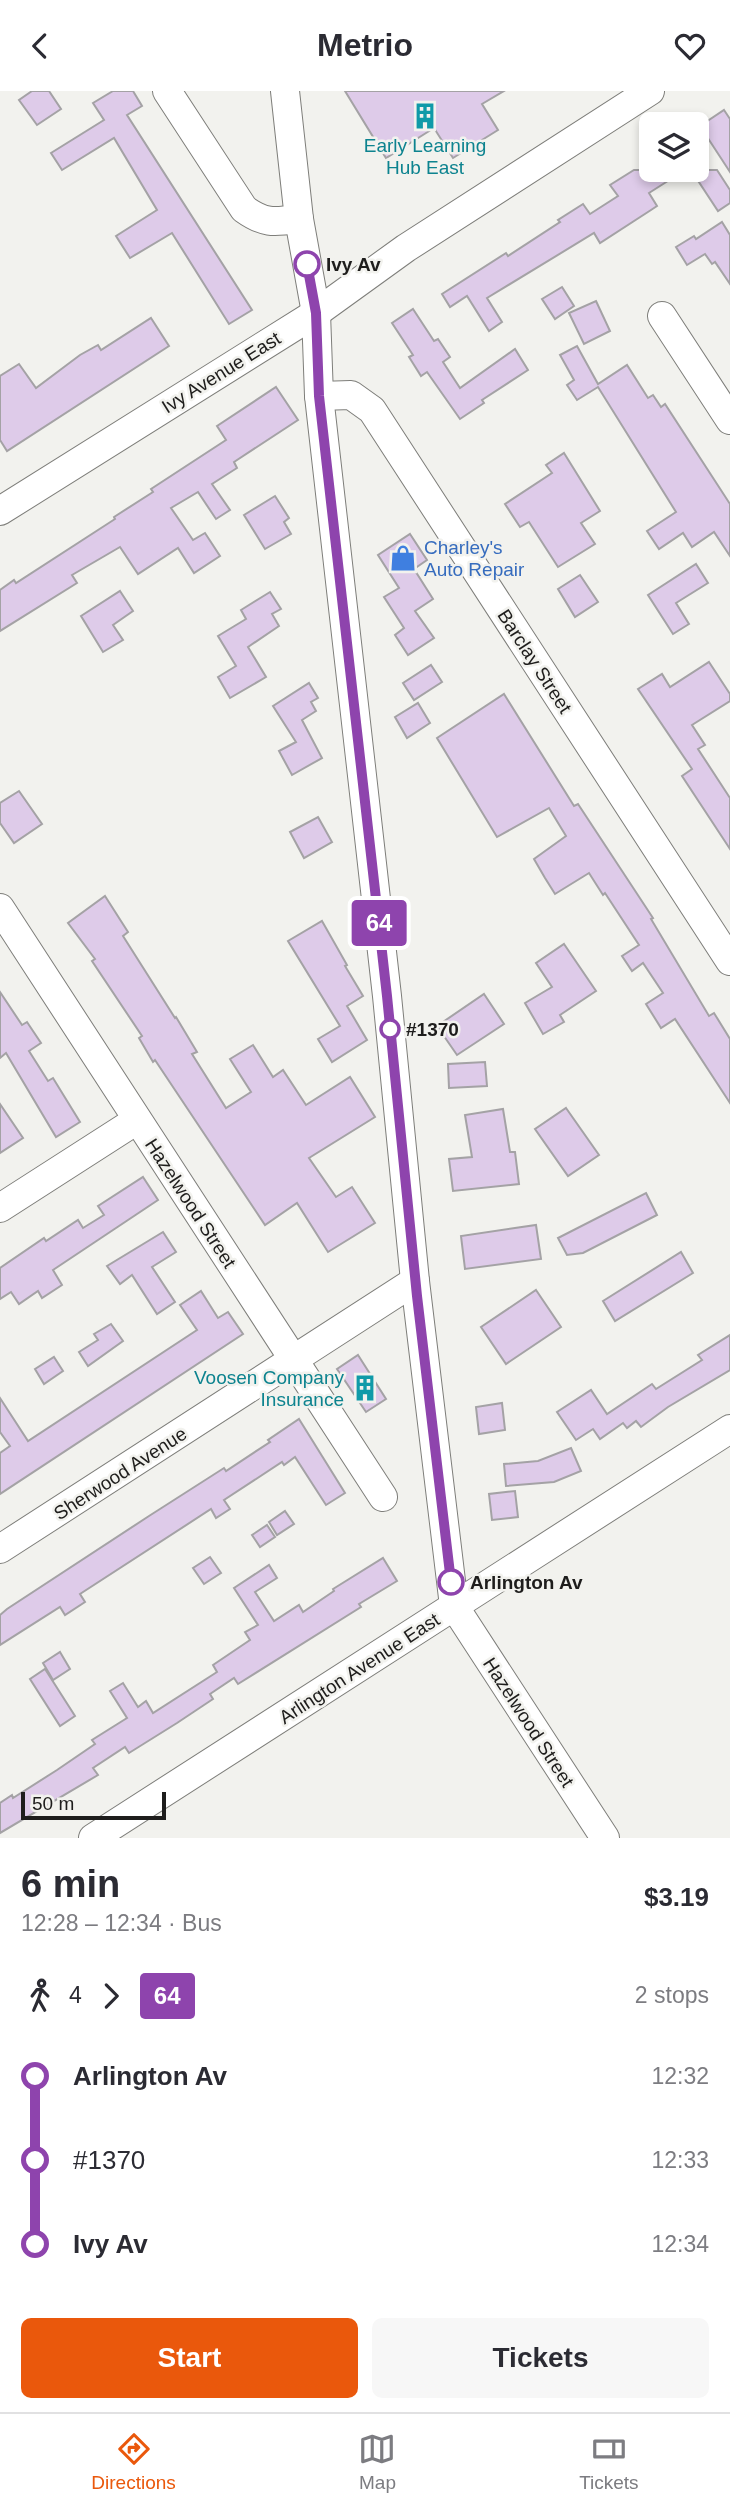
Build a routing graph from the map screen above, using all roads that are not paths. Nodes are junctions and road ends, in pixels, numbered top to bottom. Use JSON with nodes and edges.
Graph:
{"nodes":[{"id":1,"x":167,"y":91,"type":"edge"},
{"id":2,"x":285,"y":91,"type":"edge"},
{"id":3,"x":650,"y":91,"type":"edge"},
{"id":4,"x":299,"y":219,"type":"junction"},
{"id":5,"x":316,"y":313,"type":"junction"},
{"id":6,"x":662,"y":316,"type":"dead end"},
{"id":7,"x":319,"y":396,"type":"junction"},
{"id":8,"x":730,"y":419,"type":"edge"},
{"id":9,"x":0,"y":511,"type":"edge"},
{"id":10,"x":0,"y":908,"type":"edge"},
{"id":11,"x":730,"y":961,"type":"edge"},
{"id":12,"x":138,"y":1120,"type":"junction"},
{"id":13,"x":0,"y":1208,"type":"edge"},
{"id":14,"x":415,"y":1281,"type":"junction"},
{"id":15,"x":294,"y":1360,"type":"junction"},
{"id":16,"x":730,"y":1429,"type":"edge"},
{"id":17,"x":383,"y":1497,"type":"dead end"},
{"id":18,"x":0,"y":1549,"type":"edge"},
{"id":19,"x":454,"y":1606,"type":"junction"},
{"id":20,"x":93,"y":1838,"type":"edge"},
{"id":21,"x":605,"y":1838,"type":"edge"}],
"edges":[{"from":1,"to":4,"type":"street"},
{"from":2,"to":4,"type":"street"},
{"from":3,"to":5,"type":"street","name":"Ivy Avenue East"},
{"from":4,"to":5,"type":"street"},
{"from":5,"to":7,"type":"street"},
{"from":5,"to":9,"type":"street","name":"Ivy Avenue East"},
{"from":6,"to":8,"type":"street"},
{"from":7,"to":11,"type":"street","name":"Barclay Street"},
{"from":7,"to":14,"type":"street"},
{"from":10,"to":12,"type":"street","name":"Hazelwood Street"},
{"from":12,"to":13,"type":"street"},
{"from":12,"to":15,"type":"street","name":"Hazelwood Street"},
{"from":14,"to":15,"type":"street","name":"Sherwood Avenue"},
{"from":14,"to":19,"type":"street"},
{"from":15,"to":17,"type":"street","name":"Hazelwood Street"},
{"from":15,"to":18,"type":"street","name":"Sherwood Avenue"},
{"from":16,"to":19,"type":"street","name":"Arlington Avenue East"},
{"from":19,"to":20,"type":"street","name":"Arlington Avenue East"},
{"from":19,"to":21,"type":"street","name":"Hazelwood Street"}]}
